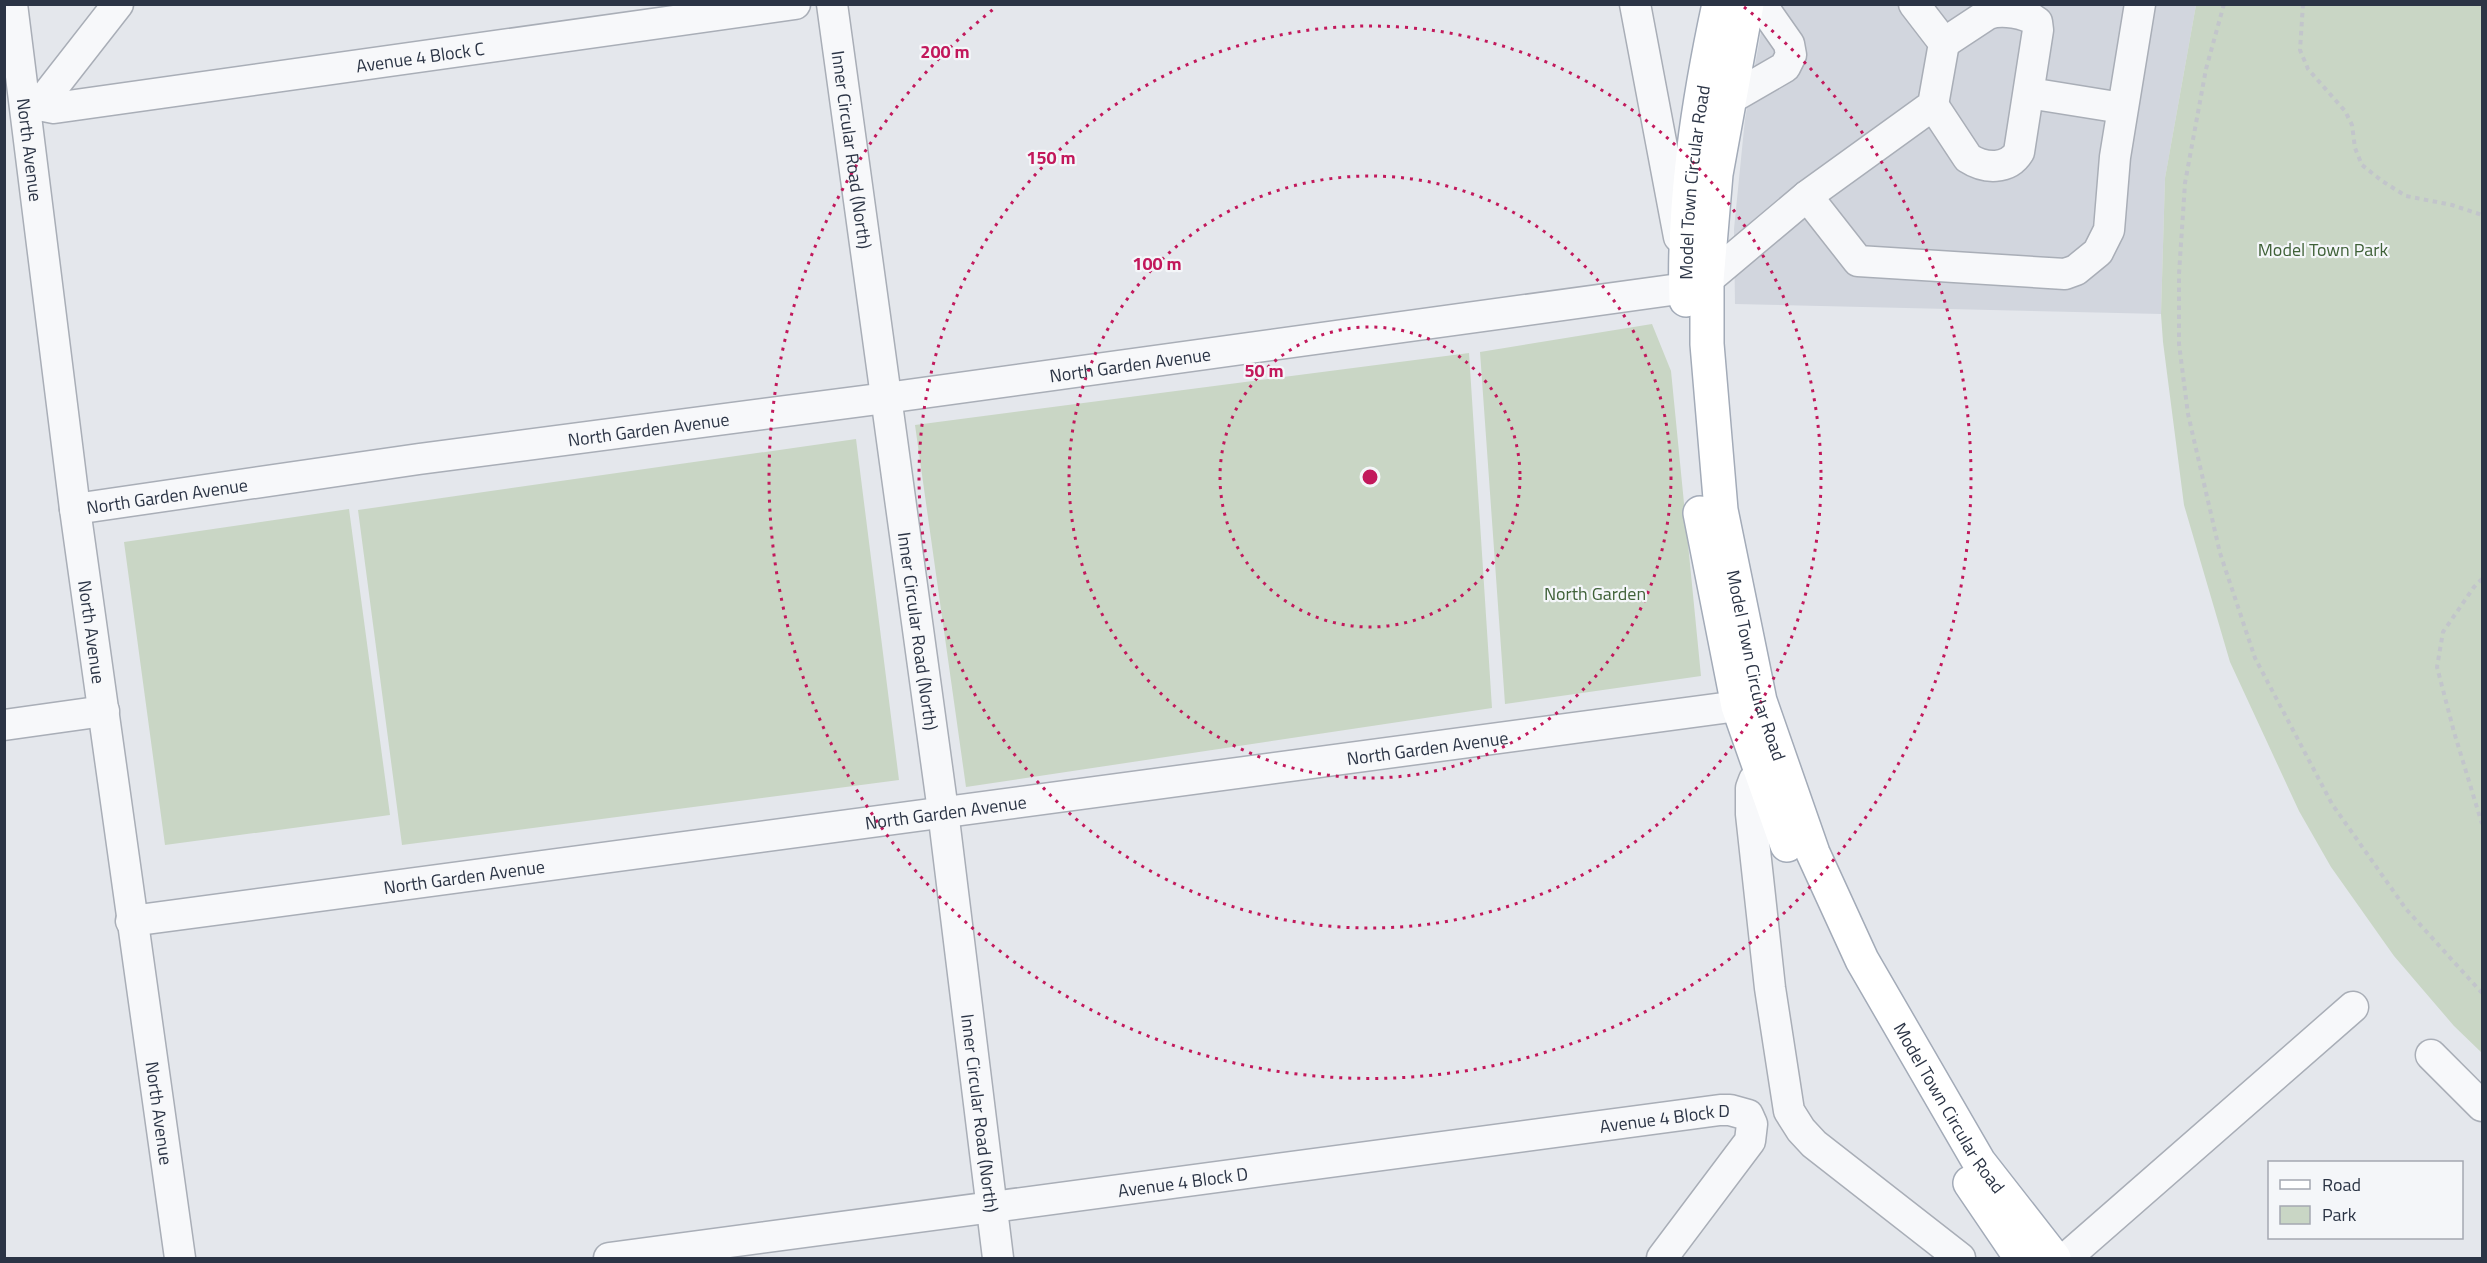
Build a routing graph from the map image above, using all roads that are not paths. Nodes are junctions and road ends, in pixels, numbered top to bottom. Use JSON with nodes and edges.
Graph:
{"nodes":[{"id":1,"x":12,"y":4,"type":"edge"},
{"id":2,"x":118,"y":4,"type":"edge"},
{"id":3,"x":795,"y":4,"type":"edge"},
{"id":4,"x":832,"y":4,"type":"edge"},
{"id":5,"x":1635,"y":4,"type":"edge"},
{"id":6,"x":1719,"y":4,"type":"edge"},
{"id":7,"x":1747,"y":4,"type":"edge"},
{"id":8,"x":1761,"y":4,"type":"edge"},
{"id":9,"x":1914,"y":4,"type":"edge"},
{"id":10,"x":2140,"y":4,"type":"edge"},
{"id":11,"x":1944,"y":43,"type":"junction"},
{"id":12,"x":2029,"y":93,"type":"junction"},
{"id":13,"x":1728,"y":100,"type":"junction"},
{"id":14,"x":1933,"y":105,"type":"junction"},
{"id":15,"x":2122,"y":108,"type":"junction"},
{"id":16,"x":25,"y":109,"type":"edge"},
{"id":17,"x":1807,"y":196,"type":"junction"},
{"id":18,"x":1697,"y":284,"type":"junction"},
{"id":19,"x":886,"y":398,"type":"junction"},
{"id":20,"x":75,"y":509,"type":"junction"},
{"id":21,"x":1749,"y":703,"type":"junction"},
{"id":22,"x":104,"y":711,"type":"junction"},
{"id":23,"x":4,"y":725,"type":"edge"},
{"id":24,"x":1762,"y":777,"type":"junction"},
{"id":25,"x":943,"y":812,"type":"junction"},
{"id":26,"x":131,"y":921,"type":"junction"},
{"id":27,"x":2353,"y":1007,"type":"dead end"},
{"id":28,"x":2431,"y":1055,"type":"dead end"},
{"id":29,"x":2482,"y":1106,"type":"edge"},
{"id":30,"x":1789,"y":1111,"type":"junction"},
{"id":31,"x":1752,"y":1124,"type":"junction"},
{"id":32,"x":991,"y":1209,"type":"junction"},
{"id":33,"x":180,"y":1258,"type":"edge"},
{"id":34,"x":609,"y":1258,"type":"edge"},
{"id":35,"x":998,"y":1258,"type":"edge"},
{"id":36,"x":1662,"y":1258,"type":"edge"},
{"id":37,"x":1960,"y":1258,"type":"edge"},
{"id":38,"x":2021,"y":1258,"type":"edge"},
{"id":39,"x":2054,"y":1258,"type":"edge"},
{"id":40,"x":2066,"y":1258,"type":"edge"}],
"edges":[{"from":1,"to":16,"type":"street","name":"North Avenue"},
{"from":2,"to":16,"type":"street"},
{"from":3,"to":16,"type":"street","name":"Avenue 4 Block C"},
{"from":4,"to":19,"type":"street","name":"Inner Circular Road (North)"},
{"from":5,"to":18,"type":"street"},
{"from":6,"to":18,"type":"main road","name":"Model Town Circular Road"},
{"from":7,"to":13,"type":"main road","name":"Model Town Circular Road"},
{"from":8,"to":13,"type":"street"},
{"from":9,"to":11,"type":"street"},
{"from":10,"to":15,"type":"street"},
{"from":11,"to":12,"type":"street"},
{"from":11,"to":14,"type":"street"},
{"from":12,"to":14,"type":"street"},
{"from":12,"to":15,"type":"street"},
{"from":13,"to":18,"type":"main road","name":"Model Town Circular Road"},
{"from":14,"to":17,"type":"street"},
{"from":15,"to":17,"type":"street"},
{"from":16,"to":20,"type":"street","name":"North Avenue"},
{"from":17,"to":18,"type":"street"},
{"from":18,"to":19,"type":"street","name":"North Garden Avenue"},
{"from":18,"to":21,"type":"main road","name":"Model Town Circular Road"},
{"from":19,"to":20,"type":"street","name":"North Garden Avenue"},
{"from":19,"to":25,"type":"street","name":"Inner Circular Road (North)"},
{"from":20,"to":22,"type":"street","name":"North Avenue"},
{"from":21,"to":24,"type":"main road","name":"Model Town Circular Road"},
{"from":21,"to":25,"type":"street","name":"North Garden Avenue"},
{"from":21,"to":39,"type":"main road","name":"Model Town Circular Road"},
{"from":22,"to":23,"type":"street"},
{"from":22,"to":26,"type":"street","name":"North Avenue"},
{"from":24,"to":30,"type":"street"},
{"from":24,"to":38,"type":"main road","name":"Model Town Circular Road"},
{"from":25,"to":26,"type":"street","name":"North Garden Avenue"},
{"from":25,"to":32,"type":"street","name":"Inner Circular Road (North)"},
{"from":26,"to":33,"type":"street","name":"North Avenue"},
{"from":27,"to":40,"type":"street"},
{"from":28,"to":29,"type":"street"},
{"from":30,"to":31,"type":"street"},
{"from":30,"to":37,"type":"street"},
{"from":31,"to":32,"type":"street","name":"Avenue 4 Block D"},
{"from":31,"to":36,"type":"street"},
{"from":32,"to":34,"type":"street","name":"Avenue 4 Block D"},
{"from":32,"to":35,"type":"street","name":"Inner Circular Road (North)"}]}
